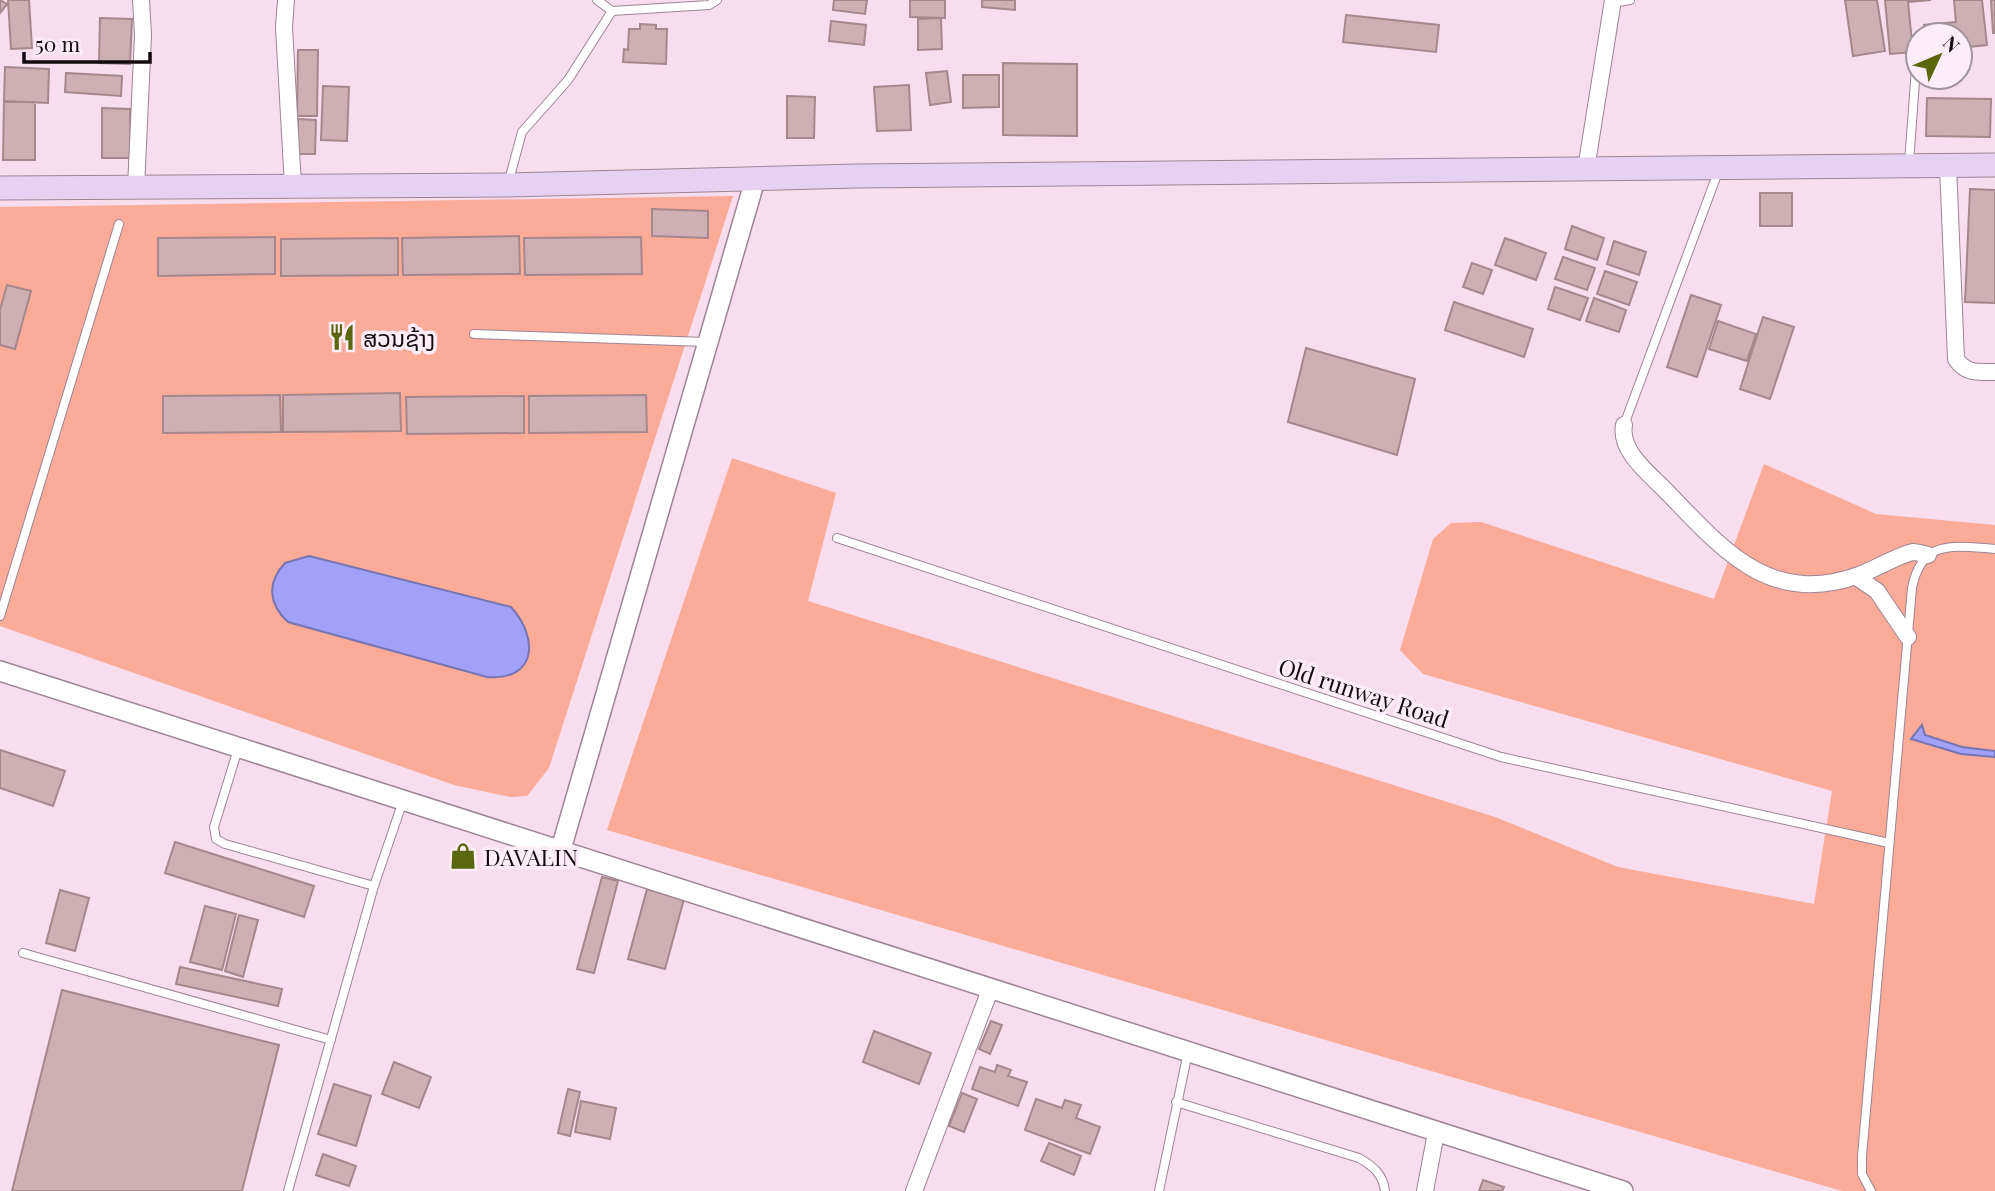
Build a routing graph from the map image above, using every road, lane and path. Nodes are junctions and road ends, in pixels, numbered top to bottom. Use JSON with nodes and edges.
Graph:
{"nodes":[{"id":1,"x":141,"y":0,"type":"edge"},
{"id":2,"x":286,"y":0,"type":"edge"},
{"id":3,"x":597,"y":0,"type":"edge"},
{"id":4,"x":718,"y":0,"type":"edge"},
{"id":5,"x":1630,"y":0,"type":"edge"},
{"id":6,"x":1612,"y":2,"type":"edge"},
{"id":7,"x":612,"y":11,"type":"junction"},
{"id":8,"x":1914,"y":91,"type":"edge"},
{"id":9,"x":1995,"y":165,"type":"edge"},
{"id":10,"x":1908,"y":166,"type":"junction"},
{"id":11,"x":1948,"y":166,"type":"junction"},
{"id":12,"x":1720,"y":167,"type":"junction"},
{"id":13,"x":1586,"y":169,"type":"junction"},
{"id":14,"x":755,"y":180,"type":"junction"},
{"id":15,"x":508,"y":185,"type":"junction"},
{"id":16,"x":293,"y":186,"type":"junction"},
{"id":17,"x":0,"y":188,"type":"edge"},
{"id":18,"x":136,"y":188,"type":"junction"},
{"id":19,"x":119,"y":224,"type":"dead end"},
{"id":20,"x":474,"y":334,"type":"dead end"},
{"id":21,"x":708,"y":342,"type":"junction"},
{"id":22,"x":1995,"y":372,"type":"edge"},
{"id":23,"x":1623,"y":425,"type":"joint"},
{"id":24,"x":837,"y":538,"type":"dead end"},
{"id":25,"x":1995,"y":549,"type":"edge"},
{"id":26,"x":1928,"y":555,"type":"junction"},
{"id":27,"x":1855,"y":576,"type":"junction"},
{"id":28,"x":0,"y":616,"type":"edge"},
{"id":29,"x":1908,"y":637,"type":"junction"},
{"id":30,"x":0,"y":671,"type":"edge"},
{"id":31,"x":238,"y":749,"type":"junction"},
{"id":32,"x":403,"y":801,"type":"junction"},
{"id":33,"x":1889,"y":843,"type":"junction"},
{"id":34,"x":561,"y":849,"type":"junction"},
{"id":35,"x":374,"y":887,"type":"junction"},
{"id":36,"x":23,"y":953,"type":"dead end"},
{"id":37,"x":990,"y":990,"type":"junction"},
{"id":38,"x":331,"y":1040,"type":"junction"},
{"id":39,"x":1188,"y":1052,"type":"junction"},
{"id":40,"x":1177,"y":1102,"type":"junction"},
{"id":41,"x":1436,"y":1133,"type":"junction"},
{"id":42,"x":288,"y":1191,"type":"edge"},
{"id":43,"x":914,"y":1191,"type":"edge"},
{"id":44,"x":1159,"y":1191,"type":"edge"},
{"id":45,"x":1385,"y":1191,"type":"edge"},
{"id":46,"x":1425,"y":1191,"type":"edge"},
{"id":47,"x":1623,"y":1191,"type":"edge"},
{"id":48,"x":1871,"y":1191,"type":"edge"}],
"edges":[{"from":1,"to":18,"type":"street"},
{"from":2,"to":16,"type":"street"},
{"from":3,"to":7,"type":"lane"},
{"from":4,"to":7,"type":"lane"},
{"from":5,"to":6,"type":"lane"},
{"from":6,"to":13,"type":"street"},
{"from":7,"to":15,"type":"lane"},
{"from":8,"to":10,"type":"lane"},
{"from":9,"to":11,"type":"main road"},
{"from":10,"to":11,"type":"main road"},
{"from":10,"to":12,"type":"main road"},
{"from":11,"to":22,"type":"street"},
{"from":12,"to":13,"type":"main road"},
{"from":12,"to":23,"type":"lane"},
{"from":13,"to":14,"type":"main road"},
{"from":14,"to":15,"type":"main road"},
{"from":14,"to":21,"type":"street"},
{"from":15,"to":16,"type":"main road"},
{"from":16,"to":18,"type":"main road"},
{"from":17,"to":18,"type":"main road"},
{"from":19,"to":28,"type":"lane"},
{"from":20,"to":21,"type":"lane"},
{"from":21,"to":34,"type":"street"},
{"from":23,"to":27,"type":"street"},
{"from":24,"to":33,"type":"lane","name":"Old runway Road"},
{"from":25,"to":26,"type":"lane"},
{"from":26,"to":27,"type":"street"},
{"from":26,"to":29,"type":"lane"},
{"from":27,"to":29,"type":"street"},
{"from":29,"to":33,"type":"lane"},
{"from":30,"to":31,"type":"street"},
{"from":31,"to":32,"type":"street"},
{"from":31,"to":35,"type":"lane"},
{"from":32,"to":34,"type":"street"},
{"from":32,"to":35,"type":"lane"},
{"from":33,"to":48,"type":"lane"},
{"from":34,"to":37,"type":"street"},
{"from":35,"to":38,"type":"lane"},
{"from":36,"to":38,"type":"lane"},
{"from":37,"to":39,"type":"street"},
{"from":37,"to":43,"type":"street"},
{"from":38,"to":42,"type":"lane"},
{"from":39,"to":40,"type":"lane"},
{"from":39,"to":41,"type":"street"},
{"from":40,"to":44,"type":"lane"},
{"from":40,"to":45,"type":"lane"},
{"from":41,"to":46,"type":"street"},
{"from":41,"to":47,"type":"street"}]}
